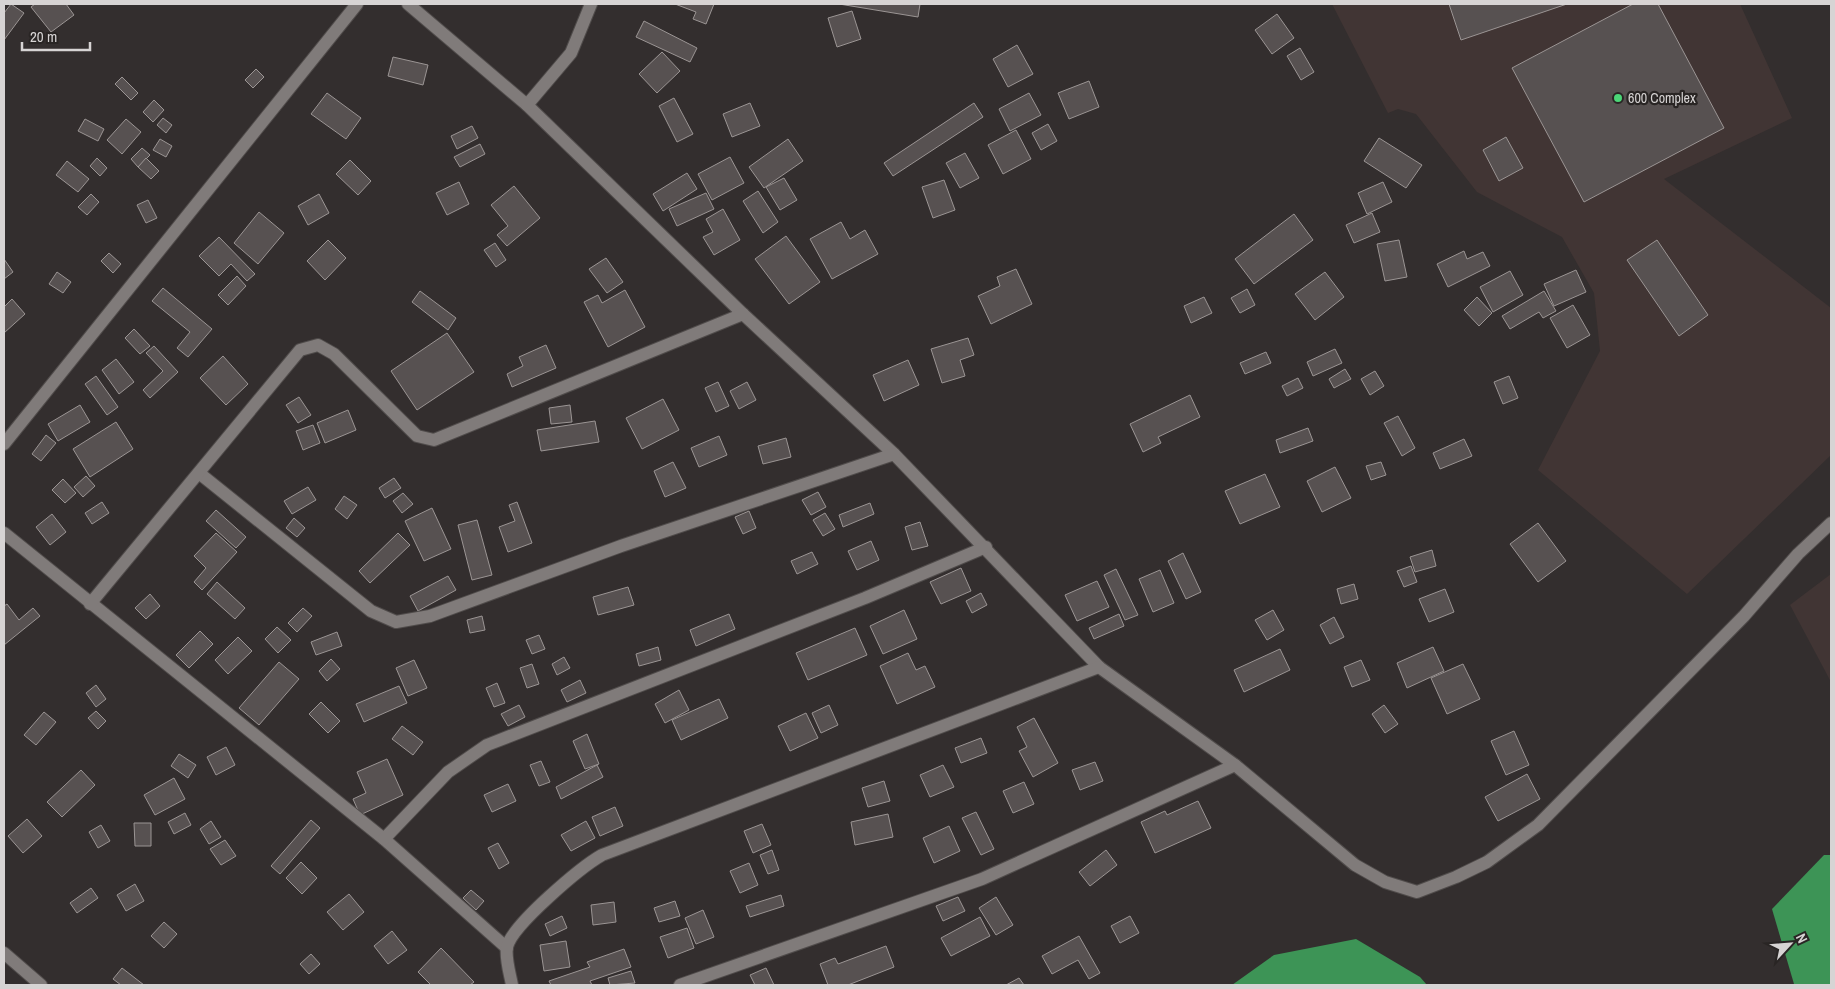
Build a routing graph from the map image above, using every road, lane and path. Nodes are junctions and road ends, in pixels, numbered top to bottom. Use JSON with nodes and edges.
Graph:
{"nodes":[{"id":1,"x":357,"y":4,"type":"edge"},
{"id":2,"x":408,"y":4,"type":"edge"},
{"id":3,"x":591,"y":4,"type":"edge"},
{"id":4,"x":527,"y":104,"type":"junction"},
{"id":5,"x":743,"y":314,"type":"junction"},
{"id":6,"x":4,"y":444,"type":"edge"},
{"id":7,"x":894,"y":454,"type":"junction"},
{"id":8,"x":199,"y":473,"type":"junction"},
{"id":9,"x":1831,"y":523,"type":"edge"},
{"id":10,"x":4,"y":533,"type":"edge"},
{"id":11,"x":986,"y":547,"type":"junction"},
{"id":12,"x":90,"y":604,"type":"junction"},
{"id":13,"x":1099,"y":667,"type":"junction"},
{"id":14,"x":1235,"y":766,"type":"junction"},
{"id":15,"x":384,"y":839,"type":"junction"},
{"id":16,"x":507,"y":948,"type":"junction"},
{"id":17,"x":4,"y":953,"type":"edge"},
{"id":18,"x":41,"y":985,"type":"edge"},
{"id":19,"x":512,"y":985,"type":"edge"},
{"id":20,"x":680,"y":985,"type":"edge"}],
"edges":[{"from":1,"to":6,"type":"street"},
{"from":2,"to":4,"type":"street"},
{"from":3,"to":4,"type":"street"},
{"from":4,"to":5,"type":"street"},
{"from":5,"to":7,"type":"street"},
{"from":5,"to":8,"type":"street"},
{"from":7,"to":8,"type":"street"},
{"from":7,"to":11,"type":"street"},
{"from":8,"to":12,"type":"street"},
{"from":9,"to":14,"type":"street"},
{"from":10,"to":12,"type":"street"},
{"from":11,"to":13,"type":"street"},
{"from":11,"to":15,"type":"street"},
{"from":12,"to":15,"type":"street"},
{"from":13,"to":14,"type":"street"},
{"from":13,"to":16,"type":"street"},
{"from":14,"to":20,"type":"street"},
{"from":15,"to":16,"type":"street"},
{"from":16,"to":19,"type":"street"},
{"from":17,"to":18,"type":"street"}]}
